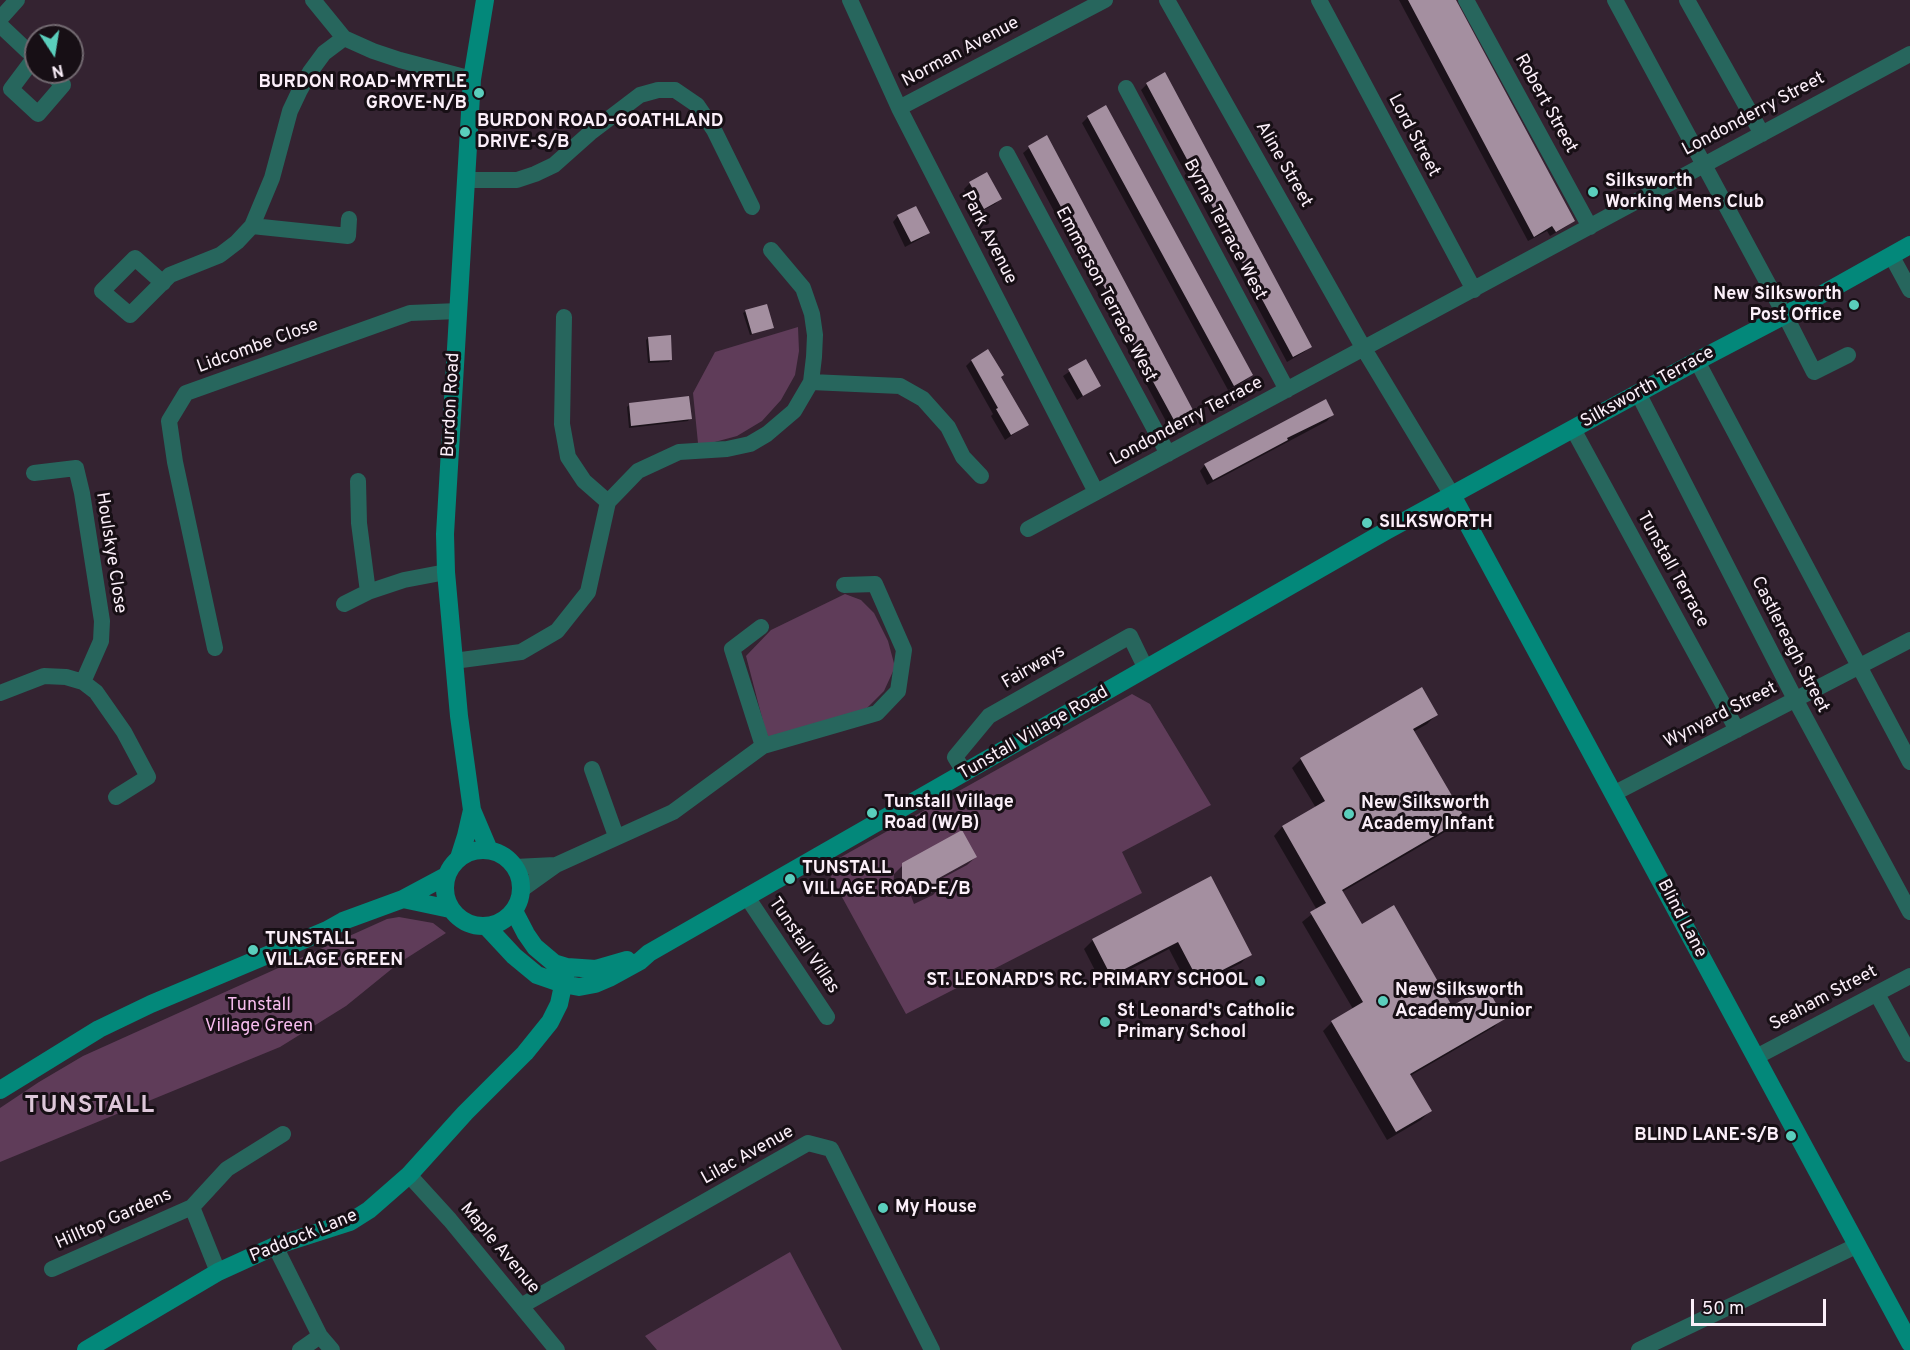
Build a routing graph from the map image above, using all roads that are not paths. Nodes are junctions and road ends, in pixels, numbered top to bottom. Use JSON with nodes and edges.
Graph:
{"nodes":[{"id":1,"x":17,"y":0,"type":"edge"},
{"id":2,"x":313,"y":0,"type":"edge"},
{"id":3,"x":485,"y":0,"type":"edge"},
{"id":4,"x":850,"y":0,"type":"edge"},
{"id":5,"x":1105,"y":0,"type":"edge"},
{"id":6,"x":1167,"y":0,"type":"edge"},
{"id":7,"x":1319,"y":0,"type":"edge"},
{"id":8,"x":1466,"y":0,"type":"edge"},
{"id":9,"x":1615,"y":0,"type":"edge"},
{"id":10,"x":1687,"y":0,"type":"edge"},
{"id":11,"x":0,"y":19,"type":"edge"},
{"id":12,"x":0,"y":25,"type":"edge"},
{"id":13,"x":344,"y":38,"type":"junction"},
{"id":14,"x":24,"y":48,"type":"edge"},
{"id":15,"x":1910,"y":54,"type":"edge"},
{"id":16,"x":24,"y":72,"type":"edge"},
{"id":17,"x":472,"y":79,"type":"junction"},
{"id":18,"x":62,"y":84,"type":"edge"},
{"id":19,"x":1126,"y":88,"type":"dead end"},
{"id":20,"x":899,"y":108,"type":"junction"},
{"id":21,"x":1762,"y":134,"type":"junction"},
{"id":22,"x":1007,"y":154,"type":"dead end"},
{"id":23,"x":1703,"y":166,"type":"junction"},
{"id":24,"x":467,"y":180,"type":"junction"},
{"id":25,"x":752,"y":207,"type":"dead end"},
{"id":26,"x":349,"y":219,"type":"dead end"},
{"id":27,"x":252,"y":226,"type":"junction"},
{"id":28,"x":1590,"y":227,"type":"junction"},
{"id":29,"x":1910,"y":245,"type":"edge"},
{"id":30,"x":771,"y":250,"type":"dead end"},
{"id":31,"x":1891,"y":255,"type":"junction"},
{"id":32,"x":163,"y":283,"type":"junction"},
{"id":33,"x":1473,"y":290,"type":"junction"},
{"id":34,"x":1910,"y":290,"type":"edge"},
{"id":35,"x":1782,"y":310,"type":"junction"},
{"id":36,"x":458,"y":311,"type":"junction"},
{"id":37,"x":564,"y":317,"type":"dead end"},
{"id":38,"x":1364,"y":349,"type":"junction"},
{"id":39,"x":1848,"y":355,"type":"dead end"},
{"id":40,"x":1697,"y":361,"type":"junction"},
{"id":41,"x":811,"y":382,"type":"junction"},
{"id":42,"x":1287,"y":390,"type":"junction"},
{"id":43,"x":1638,"y":393,"type":"junction"},
{"id":44,"x":1573,"y":429,"type":"junction"},
{"id":45,"x":1168,"y":454,"type":"junction"},
{"id":46,"x":34,"y":473,"type":"dead end"},
{"id":47,"x":981,"y":476,"type":"dead end"},
{"id":48,"x":358,"y":482,"type":"dead end"},
{"id":49,"x":1096,"y":492,"type":"junction"},
{"id":50,"x":1452,"y":495,"type":"junction"},
{"id":51,"x":608,"y":502,"type":"junction"},
{"id":52,"x":1028,"y":529,"type":"dead end"},
{"id":53,"x":1386,"y":531,"type":"joint"},
{"id":54,"x":446,"y":572,"type":"junction"},
{"id":55,"x":844,"y":585,"type":"dead end"},
{"id":56,"x":368,"y":592,"type":"junction"},
{"id":57,"x":344,"y":604,"type":"dead end"},
{"id":58,"x":761,"y":627,"type":"dead end"},
{"id":59,"x":1910,"y":640,"type":"edge"},
{"id":60,"x":215,"y":648,"type":"dead end"},
{"id":61,"x":454,"y":661,"type":"junction"},
{"id":62,"x":1859,"y":666,"type":"junction"},
{"id":63,"x":1146,"y":669,"type":"junction"},
{"id":64,"x":83,"y":682,"type":"junction"},
{"id":65,"x":0,"y":693,"type":"edge"},
{"id":66,"x":1796,"y":699,"type":"junction"},
{"id":67,"x":1737,"y":730,"type":"junction"},
{"id":68,"x":763,"y":746,"type":"junction"},
{"id":69,"x":1910,"y":762,"type":"edge"},
{"id":70,"x":592,"y":769,"type":"dead end"},
{"id":71,"x":965,"y":773,"type":"junction"},
{"id":72,"x":1613,"y":794,"type":"junction"},
{"id":73,"x":116,"y":797,"type":"dead end"},
{"id":74,"x":472,"y":810,"type":"junction"},
{"id":75,"x":616,"y":836,"type":"junction"},
{"id":76,"x":489,"y":850,"type":"junction"},
{"id":77,"x":459,"y":858,"type":"junction"},
{"id":78,"x":556,"y":864,"type":"junction"},
{"id":79,"x":515,"y":867,"type":"junction"},
{"id":80,"x":446,"y":876,"type":"junction"},
{"id":81,"x":521,"y":890,"type":"junction"},
{"id":82,"x":747,"y":897,"type":"junction"},
{"id":83,"x":403,"y":898,"type":"junction"},
{"id":84,"x":450,"y":909,"type":"junction"},
{"id":85,"x":514,"y":911,"type":"junction"},
{"id":86,"x":1910,"y":912,"type":"edge"},
{"id":87,"x":487,"y":927,"type":"junction"},
{"id":88,"x":565,"y":976,"type":"junction"},
{"id":89,"x":1910,"y":976,"type":"edge"},
{"id":90,"x":1877,"y":994,"type":"junction"},
{"id":91,"x":827,"y":1017,"type":"dead end"},
{"id":92,"x":1910,"y":1054,"type":"edge"},
{"id":93,"x":1756,"y":1057,"type":"junction"},
{"id":94,"x":0,"y":1090,"type":"edge"},
{"id":95,"x":283,"y":1134,"type":"dead end"},
{"id":96,"x":409,"y":1175,"type":"junction"},
{"id":97,"x":192,"y":1207,"type":"junction"},
{"id":98,"x":1858,"y":1245,"type":"junction"},
{"id":99,"x":275,"y":1246,"type":"junction"},
{"id":100,"x":52,"y":1269,"type":"dead end"},
{"id":101,"x":218,"y":1272,"type":"junction"},
{"id":102,"x":521,"y":1306,"type":"junction"},
{"id":103,"x":320,"y":1336,"type":"junction"},
{"id":104,"x":1910,"y":1342,"type":"edge"},
{"id":105,"x":1643,"y":1348,"type":"edge"},
{"id":106,"x":86,"y":1350,"type":"edge"},
{"id":107,"x":300,"y":1350,"type":"edge"},
{"id":108,"x":332,"y":1350,"type":"edge"},
{"id":109,"x":557,"y":1350,"type":"edge"},
{"id":110,"x":932,"y":1350,"type":"edge"}],
"edges":[{"from":1,"to":11,"type":"street"},
{"from":2,"to":13,"type":"street"},
{"from":3,"to":17,"type":"street","name":"Burdon Road"},
{"from":4,"to":20,"type":"street","name":"Park Avenue"},
{"from":5,"to":20,"type":"street","name":"Norman Avenue"},
{"from":6,"to":38,"type":"street","name":"Aline Street"},
{"from":7,"to":33,"type":"street","name":"Lord Street"},
{"from":8,"to":28,"type":"street","name":"Robert Street"},
{"from":9,"to":23,"type":"street"},
{"from":10,"to":21,"type":"street"},
{"from":12,"to":14,"type":"street"},
{"from":13,"to":17,"type":"street"},
{"from":13,"to":27,"type":"street"},
{"from":15,"to":21,"type":"street","name":"Londonderry Street"},
{"from":16,"to":18,"type":"street"},
{"from":17,"to":24,"type":"street","name":"Burdon Road"},
{"from":19,"to":42,"type":"street","name":"Byrne Terrace West"},
{"from":20,"to":49,"type":"street","name":"Park Avenue"},
{"from":21,"to":23,"type":"street","name":"Londonderry Street"},
{"from":22,"to":45,"type":"street","name":"Emmerson Terrace West"},
{"from":23,"to":28,"type":"street","name":"Londonderry Street"},
{"from":23,"to":35,"type":"street"},
{"from":24,"to":25,"type":"street"},
{"from":24,"to":36,"type":"street","name":"Burdon Road"},
{"from":26,"to":27,"type":"street"},
{"from":27,"to":32,"type":"street"},
{"from":28,"to":33,"type":"street","name":"Londonderry Street"},
{"from":29,"to":31,"type":"street","name":"Silksworth Terrace"},
{"from":30,"to":41,"type":"street"},
{"from":31,"to":34,"type":"street"},
{"from":31,"to":35,"type":"street","name":"Silksworth Terrace"},
{"from":32,"to":32,"type":"street"},
{"from":33,"to":38,"type":"street","name":"Londonderry Street"},
{"from":35,"to":39,"type":"street"},
{"from":35,"to":40,"type":"street","name":"Silksworth Terrace"},
{"from":36,"to":54,"type":"street","name":"Burdon Road"},
{"from":36,"to":60,"type":"street","name":"Lidcombe Close"},
{"from":37,"to":51,"type":"street"},
{"from":38,"to":42,"type":"street","name":"Londonderry Terrace"},
{"from":38,"to":50,"type":"street","name":"Aline Street"},
{"from":40,"to":43,"type":"street","name":"Silksworth Terrace"},
{"from":40,"to":62,"type":"street"},
{"from":41,"to":47,"type":"street"},
{"from":41,"to":51,"type":"street"},
{"from":42,"to":45,"type":"street","name":"Londonderry Terrace"},
{"from":43,"to":44,"type":"street","name":"Silksworth Terrace"},
{"from":43,"to":66,"type":"street","name":"Castlereagh Street"},
{"from":44,"to":50,"type":"street","name":"Silksworth Terrace"},
{"from":44,"to":67,"type":"street","name":"Tunstall Terrace"},
{"from":45,"to":49,"type":"street","name":"Londonderry Terrace"},
{"from":46,"to":64,"type":"street","name":"Houlskye Close"},
{"from":48,"to":56,"type":"street"},
{"from":49,"to":52,"type":"street","name":"Londonderry Terrace"},
{"from":50,"to":53,"type":"street","name":"Silksworth Terrace"},
{"from":50,"to":72,"type":"street","name":"Blind Lane"},
{"from":51,"to":61,"type":"street"},
{"from":53,"to":63,"type":"street","name":"Tunstall Village Road"},
{"from":54,"to":56,"type":"street"},
{"from":54,"to":61,"type":"street","name":"Burdon Road"},
{"from":55,"to":68,"type":"street"},
{"from":56,"to":57,"type":"street"},
{"from":58,"to":68,"type":"street"},
{"from":59,"to":62,"type":"street","name":"Wynyard Street"},
{"from":61,"to":74,"type":"street","name":"Burdon Road"},
{"from":62,"to":66,"type":"street","name":"Wynyard Street"},
{"from":62,"to":69,"type":"street"},
{"from":63,"to":71,"type":"street","name":"Tunstall Village Road"},
{"from":63,"to":71,"type":"street","name":"Fairways"},
{"from":64,"to":65,"type":"street"},
{"from":64,"to":73,"type":"street"},
{"from":66,"to":67,"type":"street","name":"Wynyard Street"},
{"from":66,"to":86,"type":"street","name":"Castlereagh Street"},
{"from":67,"to":72,"type":"street","name":"Wynyard Street"},
{"from":68,"to":75,"type":"street"},
{"from":70,"to":75,"type":"street"},
{"from":71,"to":82,"type":"street","name":"Tunstall Village Road"},
{"from":72,"to":93,"type":"street","name":"Blind Lane"},
{"from":74,"to":76,"type":"street","name":"Burdon Road"},
{"from":74,"to":77,"type":"street","name":"Burdon Road"},
{"from":75,"to":78,"type":"street"},
{"from":76,"to":77,"type":"street"},
{"from":76,"to":79,"type":"street"},
{"from":77,"to":80,"type":"street"},
{"from":78,"to":79,"type":"street"},
{"from":78,"to":81,"type":"street"},
{"from":79,"to":81,"type":"street"},
{"from":80,"to":83,"type":"street"},
{"from":80,"to":84,"type":"street"},
{"from":81,"to":85,"type":"street"},
{"from":82,"to":88,"type":"street","name":"Tunstall Village Road"},
{"from":82,"to":91,"type":"street","name":"Tunstall Villas"},
{"from":83,"to":84,"type":"street"},
{"from":83,"to":94,"type":"street"},
{"from":84,"to":87,"type":"street"},
{"from":85,"to":87,"type":"street"},
{"from":85,"to":88,"type":"street","name":"Tunstall Village Road"},
{"from":87,"to":88,"type":"street","name":"Tunstall Village Road"},
{"from":88,"to":96,"type":"street","name":"Paddock Lane"},
{"from":89,"to":90,"type":"street","name":"Seaham Street"},
{"from":90,"to":92,"type":"street"},
{"from":90,"to":93,"type":"street","name":"Seaham Street"},
{"from":93,"to":98,"type":"street","name":"Blind Lane"},
{"from":95,"to":97,"type":"street","name":"Hilltop Gardens"},
{"from":96,"to":99,"type":"street","name":"Paddock Lane"},
{"from":96,"to":102,"type":"street","name":"Maple Avenue"},
{"from":97,"to":100,"type":"street","name":"Hilltop Gardens"},
{"from":97,"to":101,"type":"street","name":"Hilltop Gardens"},
{"from":98,"to":104,"type":"street","name":"Blind Lane"},
{"from":98,"to":105,"type":"street"},
{"from":99,"to":101,"type":"street","name":"Paddock Lane"},
{"from":99,"to":103,"type":"street"},
{"from":101,"to":106,"type":"street","name":"Paddock Lane"},
{"from":102,"to":109,"type":"street","name":"Maple Avenue"},
{"from":102,"to":110,"type":"street","name":"Lilac Avenue"},
{"from":103,"to":107,"type":"street"},
{"from":103,"to":108,"type":"street"}]}
